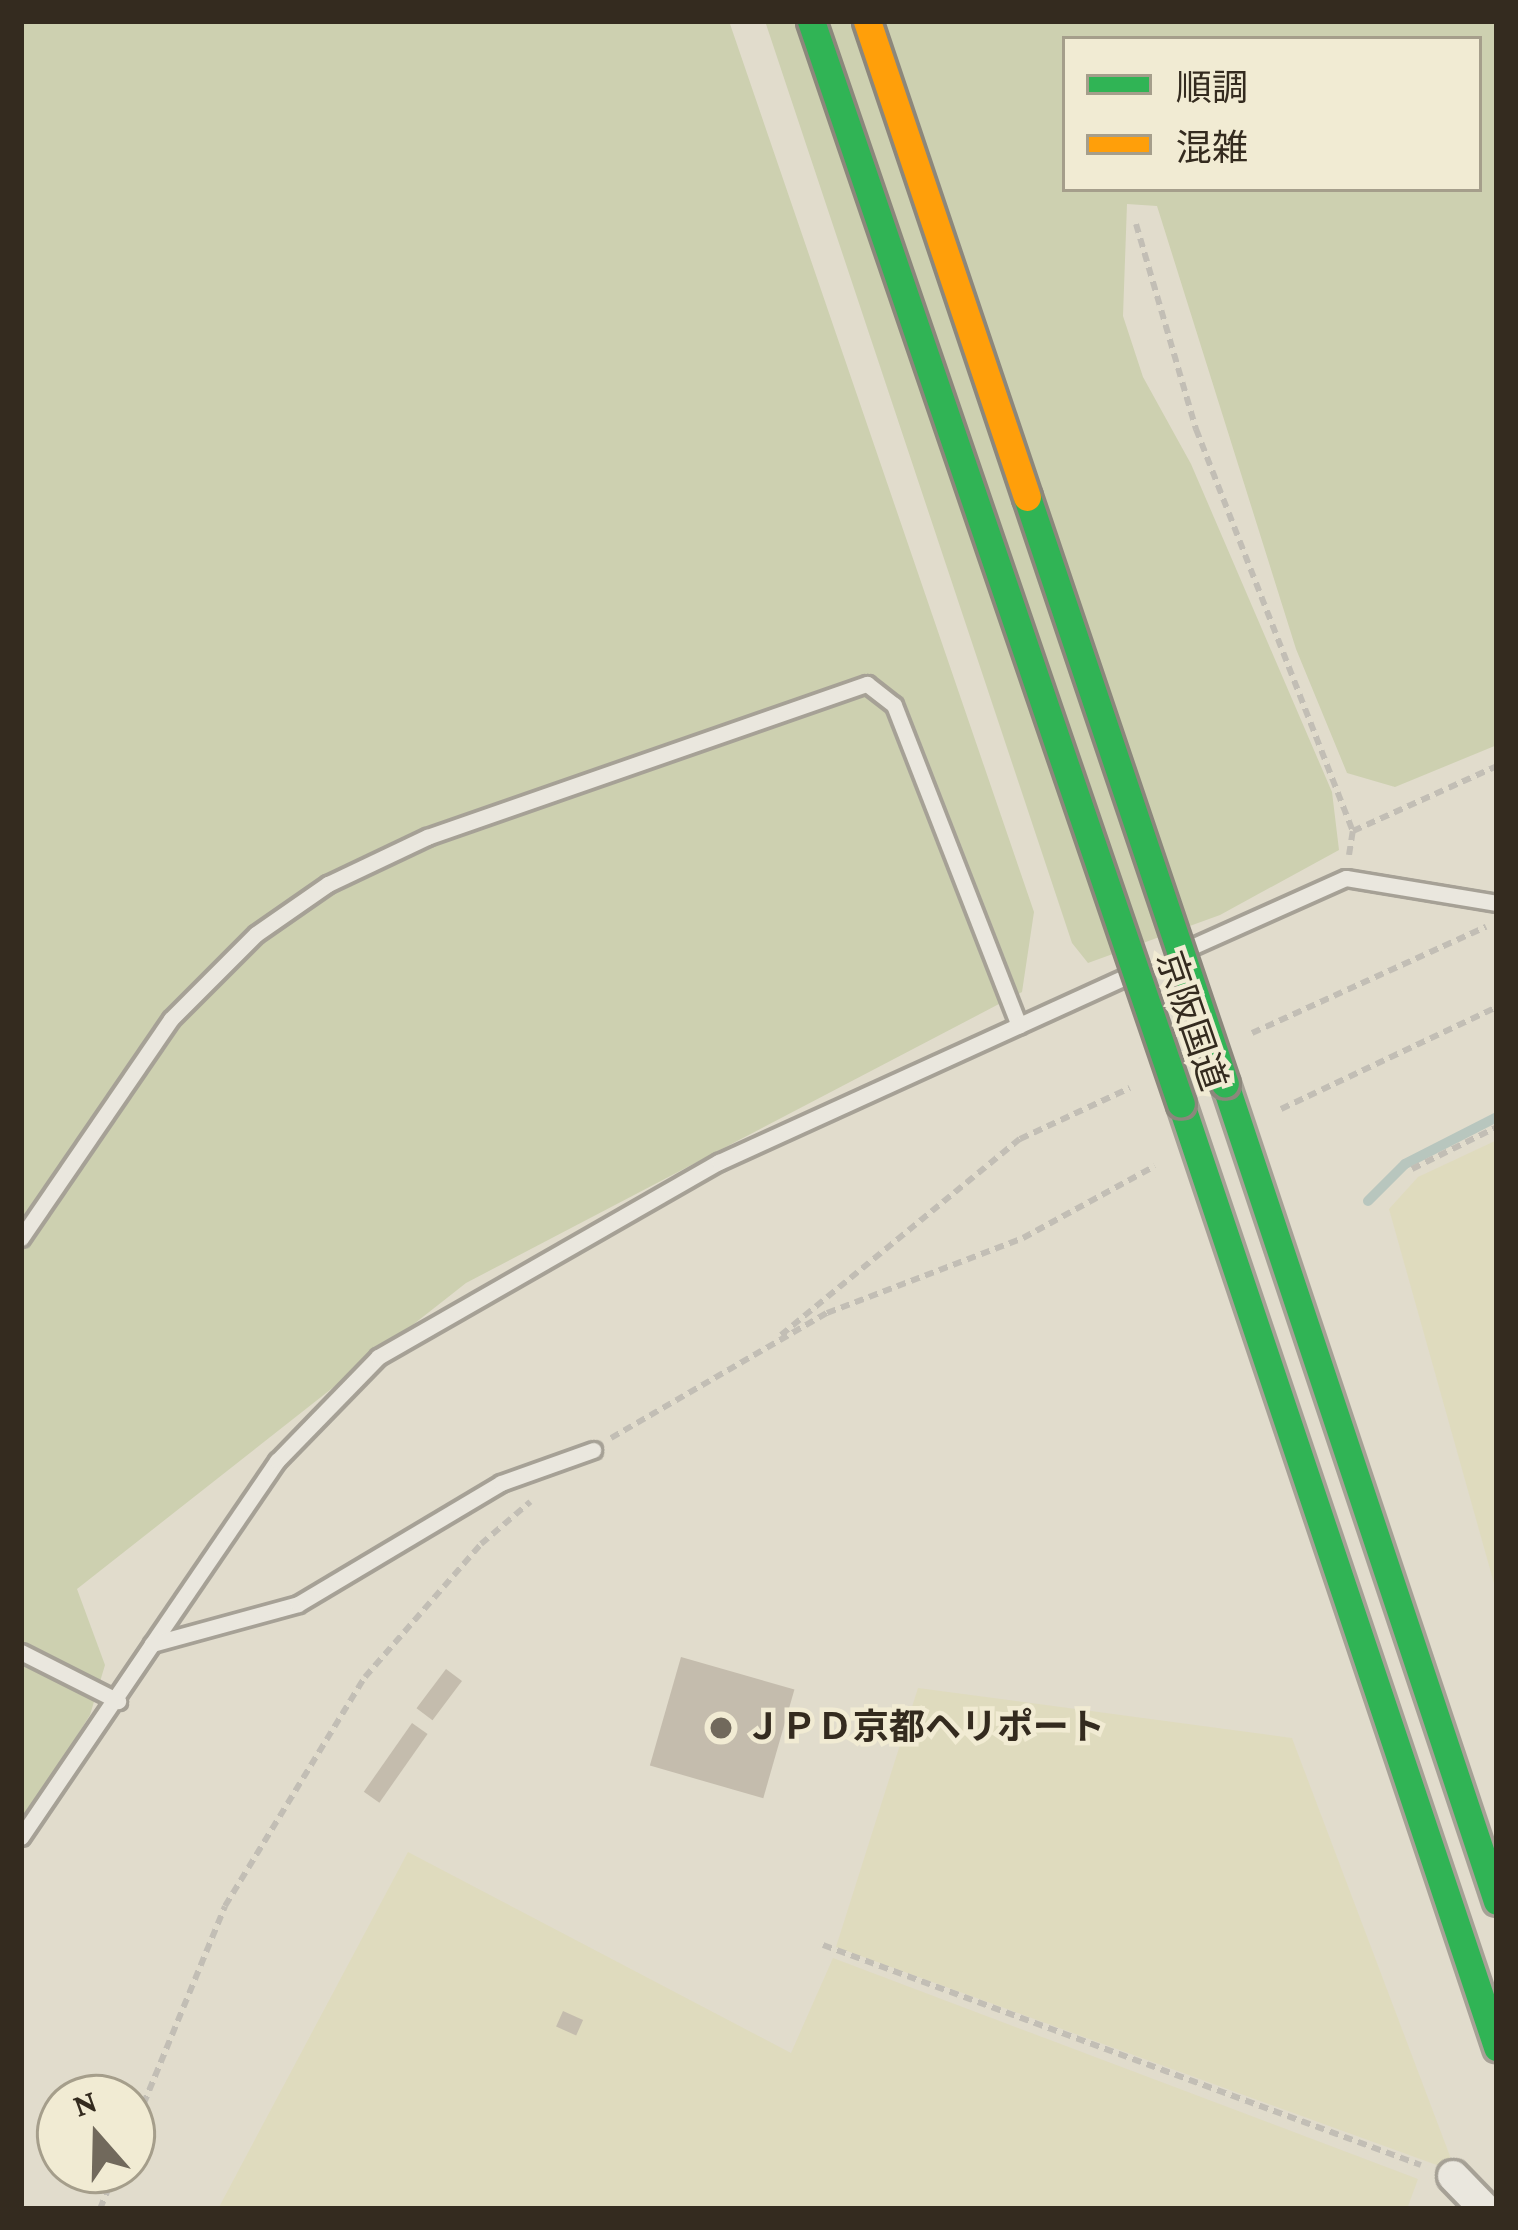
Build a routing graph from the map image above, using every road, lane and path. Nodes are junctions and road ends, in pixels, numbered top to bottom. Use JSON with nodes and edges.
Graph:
{"nodes":[{"id":1,"x":811,"y":21,"type":"edge"},
{"id":2,"x":867,"y":21,"type":"edge"},
{"id":3,"x":1136,"y":224,"type":"dead end"},
{"id":4,"x":1497,"y":766,"type":"edge"},
{"id":5,"x":1353,"y":831,"type":"junction"},
{"id":6,"x":1346,"y":878,"type":"junction"},
{"id":7,"x":1497,"y":903,"type":"edge"},
{"id":8,"x":1497,"y":922,"type":"edge"},
{"id":9,"x":1497,"y":1007,"type":"edge"},
{"id":10,"x":1019,"y":1025,"type":"junction"},
{"id":11,"x":1236,"y":1040,"type":"dead end"},
{"id":12,"x":1150,"y":1079,"type":"dead end"},
{"id":13,"x":1497,"y":1127,"type":"edge"},
{"id":14,"x":1240,"y":1129,"type":"junction"},
{"id":15,"x":1195,"y":1144,"type":"junction"},
{"id":16,"x":1412,"y":1169,"type":"dead end"},
{"id":17,"x":21,"y":1238,"type":"edge"},
{"id":18,"x":769,"y":1345,"type":"junction"},
{"id":19,"x":592,"y":1450,"type":"joint"},
{"id":20,"x":545,"y":1490,"type":"dead end"},
{"id":21,"x":152,"y":1644,"type":"junction"},
{"id":22,"x":21,"y":1652,"type":"edge"},
{"id":23,"x":118,"y":1701,"type":"junction"},
{"id":24,"x":21,"y":1837,"type":"edge"},
{"id":25,"x":1497,"y":1901,"type":"edge"},
{"id":26,"x":823,"y":1945,"type":"dead end"},
{"id":27,"x":1497,"y":2047,"type":"edge"},
{"id":28,"x":156,"y":2074,"type":"edge"},
{"id":29,"x":1453,"y":2176,"type":"joint"},
{"id":30,"x":1485,"y":2209,"type":"edge"}],
"edges":[{"from":1,"to":15,"type":"highway","name":"京阪国道","bridge":true},
{"from":2,"to":14,"type":"highway","name":"京阪国道","bridge":true},
{"from":3,"to":5,"type":"path"},
{"from":4,"to":5,"type":"path"},
{"from":5,"to":6,"type":"path"},
{"from":6,"to":7,"type":"lane"},
{"from":6,"to":10,"type":"lane"},
{"from":8,"to":11,"type":"path"},
{"from":9,"to":14,"type":"path"},
{"from":10,"to":17,"type":"lane"},
{"from":10,"to":21,"type":"lane"},
{"from":12,"to":18,"type":"path"},
{"from":13,"to":16,"type":"path"},
{"from":14,"to":25,"type":"highway","name":"京阪国道"},
{"from":15,"to":18,"type":"path"},
{"from":15,"to":27,"type":"highway","name":"京阪国道"},
{"from":18,"to":19,"type":"path"},
{"from":19,"to":21,"type":"lane"},
{"from":20,"to":28,"type":"path"},
{"from":21,"to":23,"type":"lane"},
{"from":22,"to":23,"type":"lane"},
{"from":23,"to":24,"type":"lane"},
{"from":26,"to":29,"type":"path"},
{"from":29,"to":30,"type":"street"}]}
